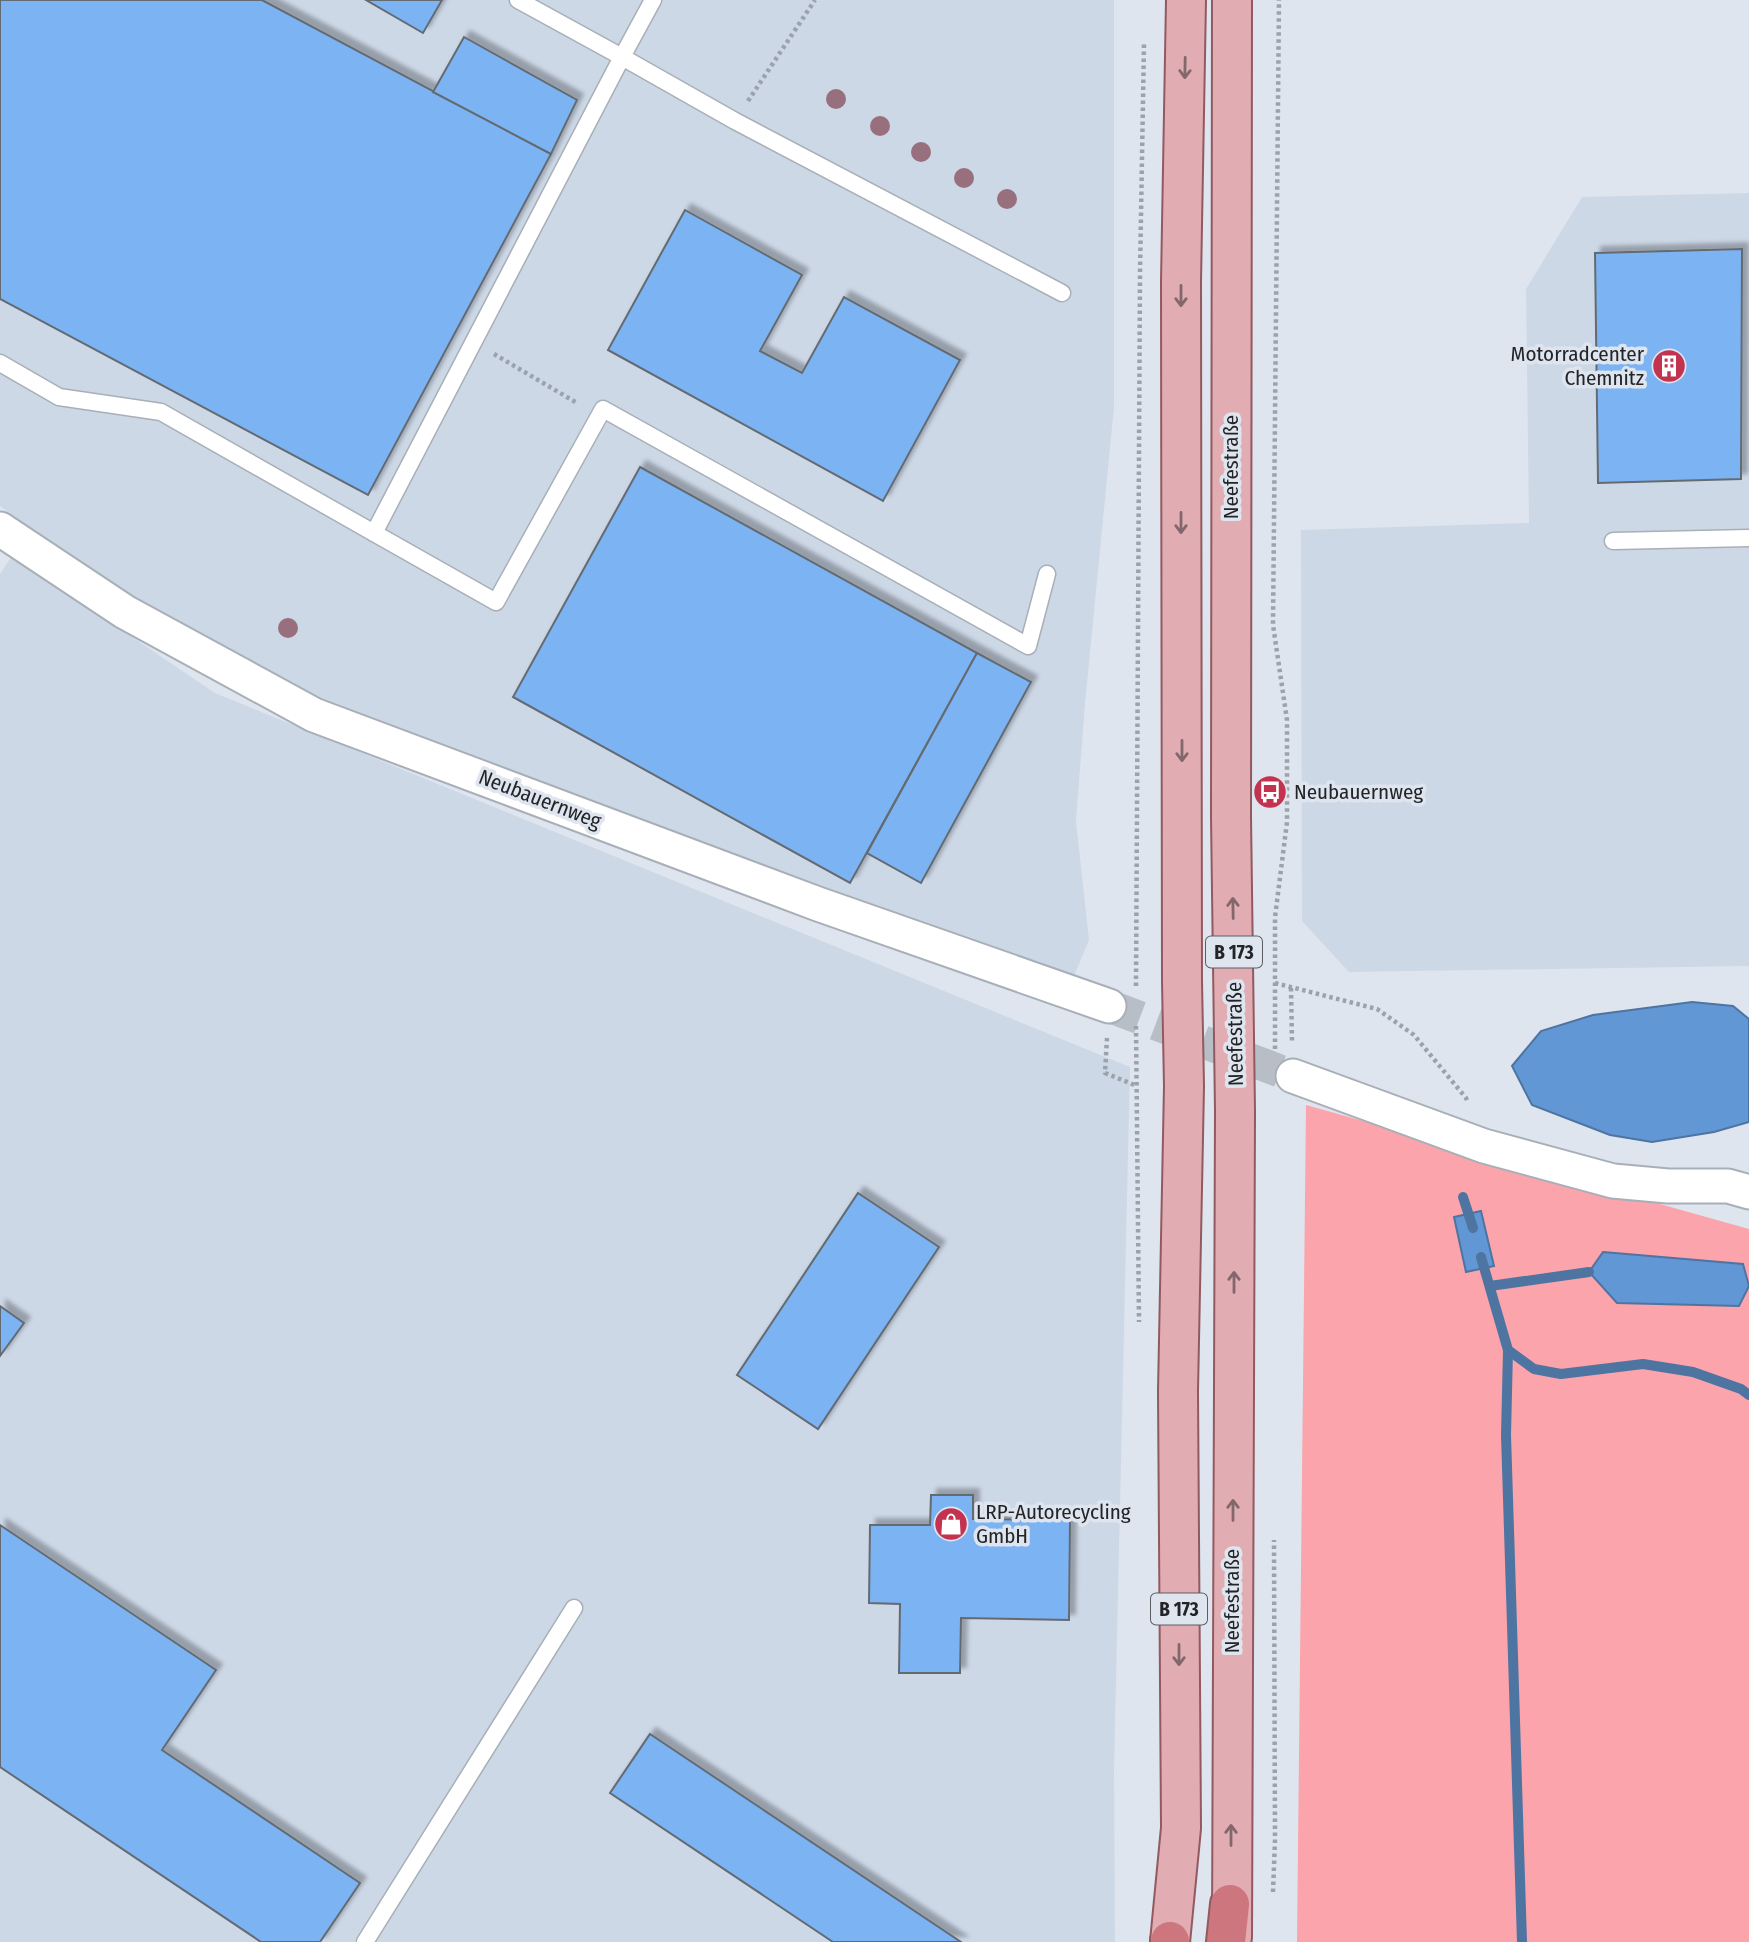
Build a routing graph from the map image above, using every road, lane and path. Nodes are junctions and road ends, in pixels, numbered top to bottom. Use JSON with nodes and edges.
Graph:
{"nodes":[{"id":1,"x":518,"y":0,"type":"edge"},
{"id":2,"x":653,"y":0,"type":"edge"},
{"id":3,"x":815,"y":0,"type":"edge"},
{"id":4,"x":1186,"y":0,"type":"edge"},
{"id":5,"x":1232,"y":0,"type":"edge"},
{"id":6,"x":1279,"y":0,"type":"edge"},
{"id":7,"x":1144,"y":41,"type":"dead end"},
{"id":8,"x":622,"y":57,"type":"junction"},
{"id":9,"x":735,"y":121,"type":"junction"},
{"id":10,"x":1062,"y":293,"type":"dead end"},
{"id":11,"x":505,"y":360,"type":"dead end"},
{"id":12,"x":0,"y":363,"type":"edge"},
{"id":13,"x":599,"y":416,"type":"junction"},
{"id":14,"x":0,"y":529,"type":"edge"},
{"id":15,"x":374,"y":533,"type":"junction"},
{"id":16,"x":1749,"y":538,"type":"edge"},
{"id":17,"x":1613,"y":541,"type":"dead end"},
{"id":18,"x":1047,"y":574,"type":"dead end"},
{"id":19,"x":1136,"y":975,"type":"dead end"},
{"id":20,"x":1275,"y":983,"type":"junction"},
{"id":21,"x":1109,"y":1006,"type":"joint"},
{"id":22,"x":1284,"y":1064,"type":"joint"},
{"id":23,"x":1137,"y":1086,"type":"dead end"},
{"id":24,"x":1484,"y":1146,"type":"junction"},
{"id":25,"x":1749,"y":1192,"type":"edge"},
{"id":26,"x":1274,"y":1528,"type":"dead end"},
{"id":27,"x":574,"y":1608,"type":"dead end"},
{"id":28,"x":1230,"y":1904,"type":"junction"},
{"id":29,"x":1272,"y":1904,"type":"dead end"},
{"id":30,"x":365,"y":1942,"type":"edge"},
{"id":31,"x":1170,"y":1942,"type":"edge"},
{"id":32,"x":1226,"y":1942,"type":"edge"},
{"id":33,"x":1232,"y":1942,"type":"edge"}],
"edges":[{"from":1,"to":8,"type":"lane"},
{"from":2,"to":8,"type":"lane"},
{"from":3,"to":9,"type":"path"},
{"from":4,"to":31,"type":"main road","number":"B 173","one_way":true},
{"from":28,"to":5,"type":"main road","name":"Neefestraße","number":"B 173","one_way":true},
{"from":6,"to":20,"type":"path"},
{"from":7,"to":19,"type":"path"},
{"from":8,"to":9,"type":"lane"},
{"from":8,"to":15,"type":"lane"},
{"from":9,"to":10,"type":"lane"},
{"from":11,"to":13,"type":"path"},
{"from":12,"to":15,"type":"lane"},
{"from":13,"to":15,"type":"lane"},
{"from":13,"to":18,"type":"lane"},
{"from":14,"to":21,"type":"street","name":"Neubauernweg"},
{"from":16,"to":17,"type":"lane"},
{"from":20,"to":22,"type":"path"},
{"from":20,"to":24,"type":"path"},
{"from":21,"to":23,"type":"path"},
{"from":22,"to":24,"type":"street"},
{"from":24,"to":25,"type":"street"},
{"from":26,"to":29,"type":"path"},
{"from":27,"to":30,"type":"lane"},
{"from":28,"to":32,"type":"highway","name":"Neefestraße","number":"B 173"},
{"from":28,"to":33,"type":"main road","number":"B 173"}]}
